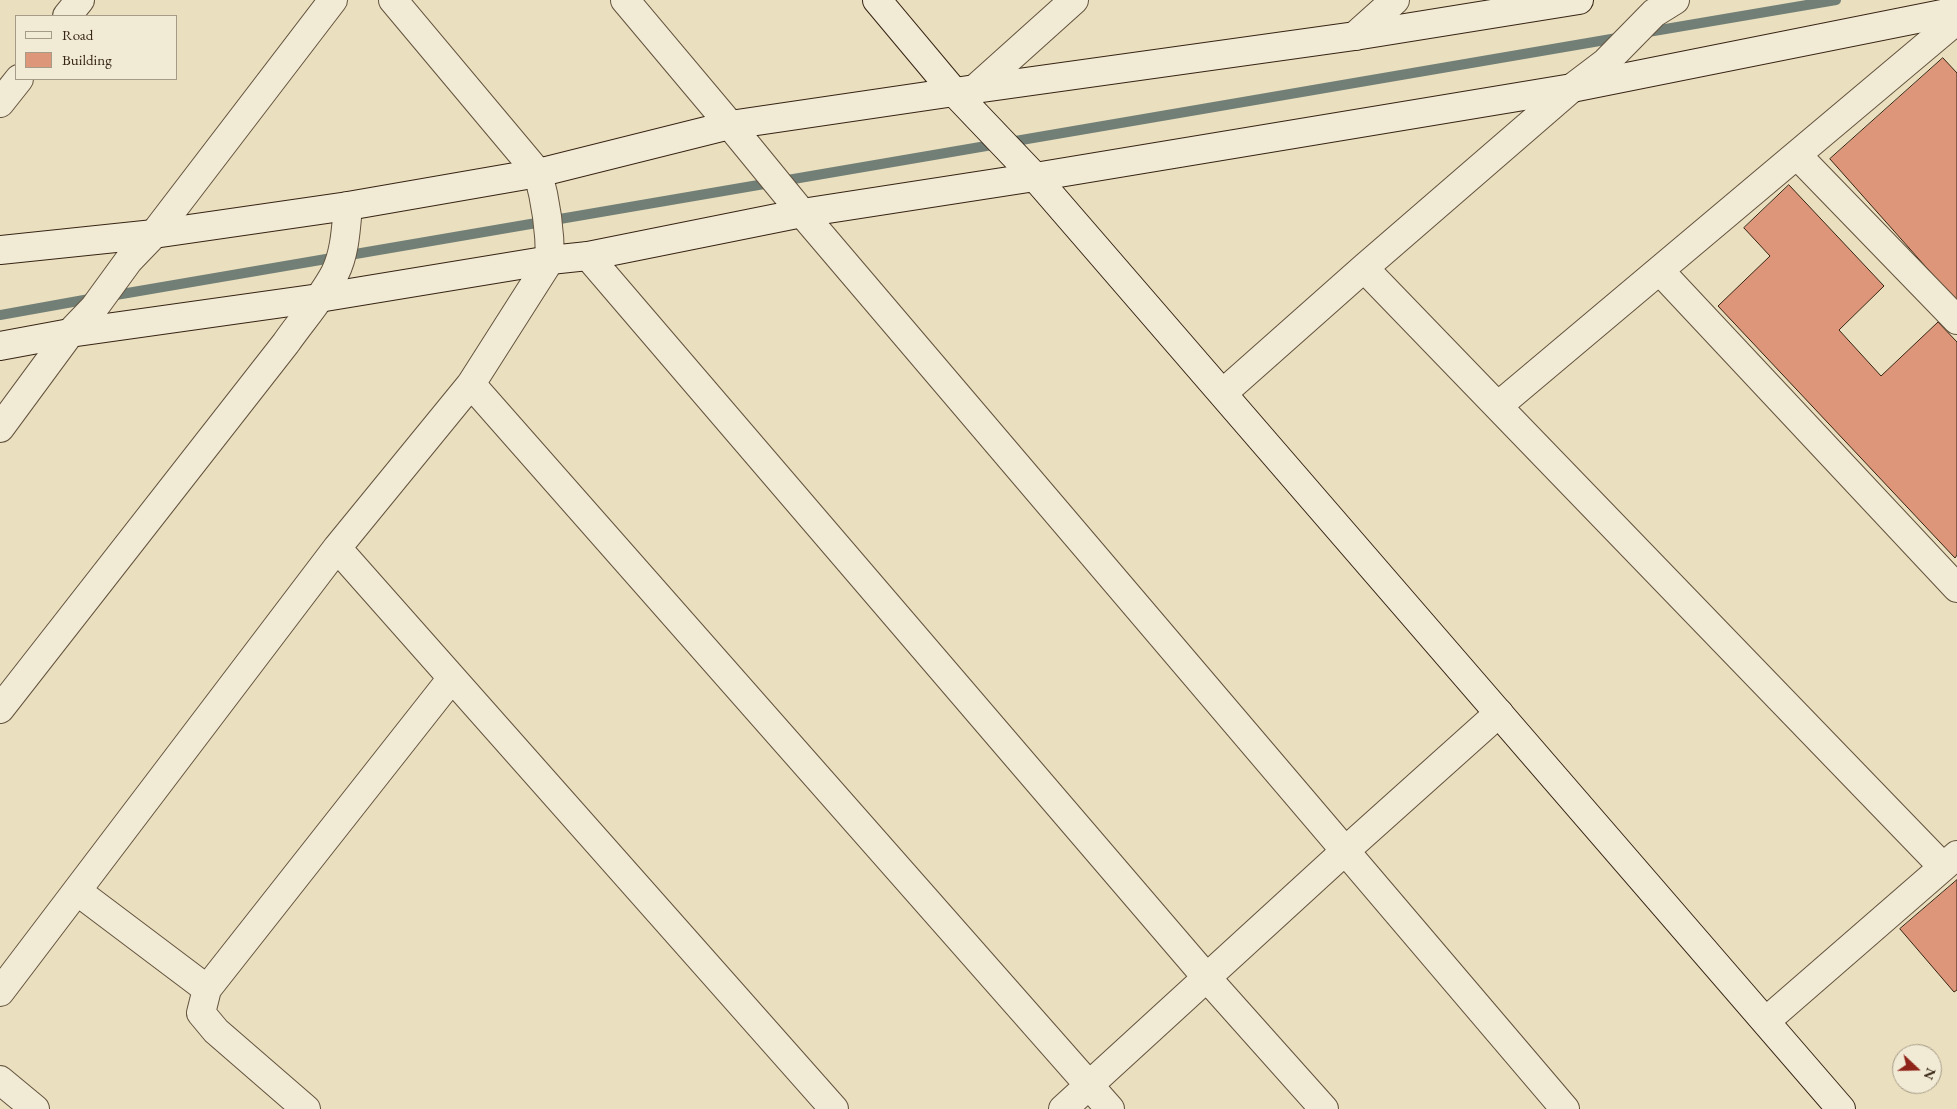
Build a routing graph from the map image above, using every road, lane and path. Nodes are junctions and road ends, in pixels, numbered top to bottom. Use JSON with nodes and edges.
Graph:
{"nodes":[{"id":1,"x":80,"y":0,"type":"edge"},
{"id":2,"x":333,"y":0,"type":"edge"},
{"id":3,"x":393,"y":0,"type":"edge"},
{"id":4,"x":625,"y":0,"type":"edge"},
{"id":5,"x":877,"y":0,"type":"edge"},
{"id":6,"x":1074,"y":0,"type":"edge"},
{"id":7,"x":1395,"y":0,"type":"edge"},
{"id":8,"x":1579,"y":0,"type":"edge"},
{"id":9,"x":1664,"y":7,"type":"edge"},
{"id":10,"x":68,"y":15,"type":"edge"},
{"id":11,"x":1955,"y":24,"type":"edge"},
{"id":12,"x":1355,"y":36,"type":"junction"},
{"id":13,"x":18,"y":80,"type":"edge"},
{"id":14,"x":1572,"y":88,"type":"junction"},
{"id":15,"x":964,"y":90,"type":"junction"},
{"id":16,"x":0,"y":103,"type":"edge"},
{"id":17,"x":730,"y":125,"type":"junction"},
{"id":18,"x":1797,"y":155,"type":"junction"},
{"id":19,"x":1035,"y":177,"type":"junction"},
{"id":20,"x":542,"y":186,"type":"junction"},
{"id":21,"x":348,"y":206,"type":"junction"},
{"id":22,"x":802,"y":213,"type":"junction"},
{"id":23,"x":154,"y":234,"type":"junction"},
{"id":24,"x":0,"y":250,"type":"edge"},
{"id":25,"x":550,"y":250,"type":"junction"},
{"id":26,"x":588,"y":256,"type":"junction"},
{"id":27,"x":1364,"y":268,"type":"junction"},
{"id":28,"x":1660,"y":270,"type":"junction"},
{"id":29,"x":318,"y":298,"type":"junction"},
{"id":30,"x":1957,"y":320,"type":"edge"},
{"id":31,"x":70,"y":333,"type":"junction"},
{"id":32,"x":0,"y":346,"type":"edge"},
{"id":33,"x":471,"y":384,"type":"junction"},
{"id":34,"x":1222,"y":394,"type":"junction"},
{"id":35,"x":1498,"y":406,"type":"junction"},
{"id":36,"x":0,"y":428,"type":"edge"},
{"id":37,"x":336,"y":548,"type":"junction"},
{"id":38,"x":1957,"y":588,"type":"edge"},
{"id":39,"x":452,"y":678,"type":"junction"},
{"id":40,"x":0,"y":710,"type":"edge"},
{"id":41,"x":1499,"y":713,"type":"junction"},
{"id":42,"x":1345,"y":851,"type":"junction"},
{"id":43,"x":1950,"y":861,"type":"edge"},
{"id":44,"x":77,"y":891,"type":"junction"},
{"id":45,"x":1207,"y":978,"type":"junction"},
{"id":46,"x":207,"y":989,"type":"junction"},
{"id":47,"x":0,"y":992,"type":"edge"},
{"id":48,"x":1766,"y":1021,"type":"junction"},
{"id":49,"x":0,"y":1080,"type":"edge"},
{"id":50,"x":1089,"y":1086,"type":"junction"},
{"id":51,"x":35,"y":1109,"type":"edge"},
{"id":52,"x":306,"y":1109,"type":"edge"},
{"id":53,"x":834,"y":1109,"type":"edge"},
{"id":54,"x":1064,"y":1109,"type":"edge"},
{"id":55,"x":1110,"y":1109,"type":"edge"},
{"id":56,"x":1324,"y":1109,"type":"edge"},
{"id":57,"x":1565,"y":1109,"type":"edge"},
{"id":58,"x":1842,"y":1109,"type":"edge"}],
"edges":[{"from":1,"to":10,"type":"street"},
{"from":2,"to":23,"type":"street"},
{"from":3,"to":20,"type":"street"},
{"from":4,"to":17,"type":"street"},
{"from":5,"to":15,"type":"street"},
{"from":6,"to":15,"type":"street"},
{"from":7,"to":12,"type":"street"},
{"from":8,"to":12,"type":"street"},
{"from":9,"to":14,"type":"street"},
{"from":11,"to":14,"type":"street"},
{"from":11,"to":18,"type":"street"},
{"from":12,"to":15,"type":"street"},
{"from":13,"to":16,"type":"street"},
{"from":14,"to":19,"type":"street"},
{"from":14,"to":27,"type":"street"},
{"from":15,"to":17,"type":"street"},
{"from":15,"to":19,"type":"street"},
{"from":17,"to":20,"type":"street"},
{"from":17,"to":22,"type":"street"},
{"from":18,"to":28,"type":"street"},
{"from":18,"to":30,"type":"street"},
{"from":19,"to":22,"type":"street"},
{"from":19,"to":34,"type":"street"},
{"from":20,"to":21,"type":"street"},
{"from":20,"to":25,"type":"street"},
{"from":21,"to":23,"type":"street"},
{"from":21,"to":29,"type":"street"},
{"from":22,"to":26,"type":"street"},
{"from":22,"to":42,"type":"street"},
{"from":23,"to":24,"type":"street"},
{"from":23,"to":31,"type":"street"},
{"from":25,"to":26,"type":"street"},
{"from":25,"to":29,"type":"street"},
{"from":25,"to":33,"type":"street"},
{"from":26,"to":45,"type":"street"},
{"from":27,"to":34,"type":"street"},
{"from":27,"to":35,"type":"street"},
{"from":28,"to":35,"type":"street"},
{"from":28,"to":38,"type":"street"},
{"from":29,"to":31,"type":"street"},
{"from":29,"to":40,"type":"street"},
{"from":31,"to":32,"type":"street"},
{"from":31,"to":36,"type":"street"},
{"from":33,"to":37,"type":"street"},
{"from":33,"to":50,"type":"street"},
{"from":34,"to":41,"type":"street"},
{"from":35,"to":43,"type":"street"},
{"from":37,"to":39,"type":"street"},
{"from":37,"to":44,"type":"street"},
{"from":39,"to":46,"type":"street"},
{"from":39,"to":53,"type":"street"},
{"from":41,"to":42,"type":"street"},
{"from":41,"to":48,"type":"street"},
{"from":42,"to":45,"type":"street"},
{"from":42,"to":57,"type":"street"},
{"from":43,"to":48,"type":"street"},
{"from":44,"to":46,"type":"street"},
{"from":44,"to":47,"type":"street"},
{"from":45,"to":50,"type":"street"},
{"from":45,"to":56,"type":"street"},
{"from":46,"to":52,"type":"street"},
{"from":48,"to":58,"type":"street"},
{"from":49,"to":51,"type":"street"},
{"from":50,"to":54,"type":"street"},
{"from":50,"to":55,"type":"street"}]}
